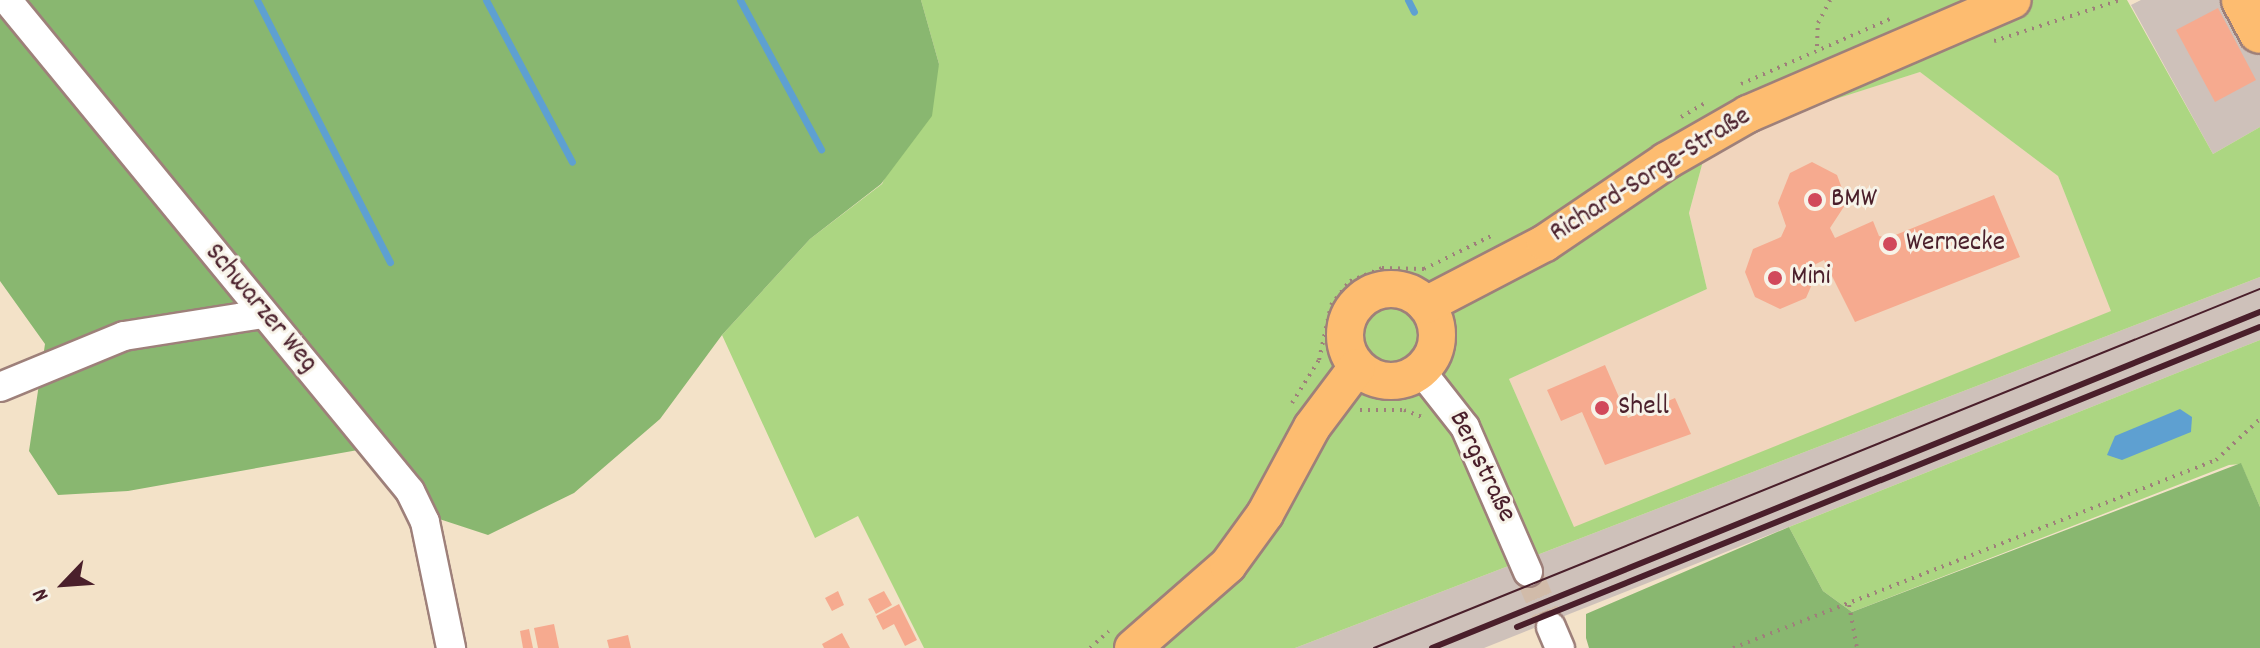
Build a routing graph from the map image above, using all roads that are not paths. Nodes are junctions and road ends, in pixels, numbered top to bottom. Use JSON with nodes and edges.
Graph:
{"nodes":[{"id":1,"x":7,"y":0,"type":"edge"},
{"id":2,"x":2243,"y":0,"type":"edge"},
{"id":3,"x":2000,"y":2,"type":"edge"},
{"id":4,"x":2260,"y":32,"type":"edge"},
{"id":5,"x":1426,"y":305,"type":"junction"},
{"id":6,"x":263,"y":314,"type":"junction"},
{"id":7,"x":1421,"y":371,"type":"junction"},
{"id":8,"x":1335,"y":377,"type":"junction"},
{"id":9,"x":0,"y":387,"type":"edge"},
{"id":10,"x":1528,"y":572,"type":"tunnel mouth"},
{"id":11,"x":1123,"y":638,"type":"edge"},
{"id":12,"x":451,"y":648,"type":"edge"}],
"edges":[{"from":1,"to":6,"type":"street","name":"Schwarzer Weg"},
{"from":2,"to":4,"type":"highway"},
{"from":3,"to":5,"type":"main road","name":"Richard-Sorge-Straße"},
{"from":5,"to":7,"type":"main road"},
{"from":5,"to":8,"type":"main road"},
{"from":6,"to":9,"type":"street"},
{"from":6,"to":12,"type":"street","name":"Schwarzer Weg"},
{"from":7,"to":8,"type":"main road"},
{"from":7,"to":10,"type":"street","name":"Bergstraße"},
{"from":8,"to":11,"type":"main road"}]}
